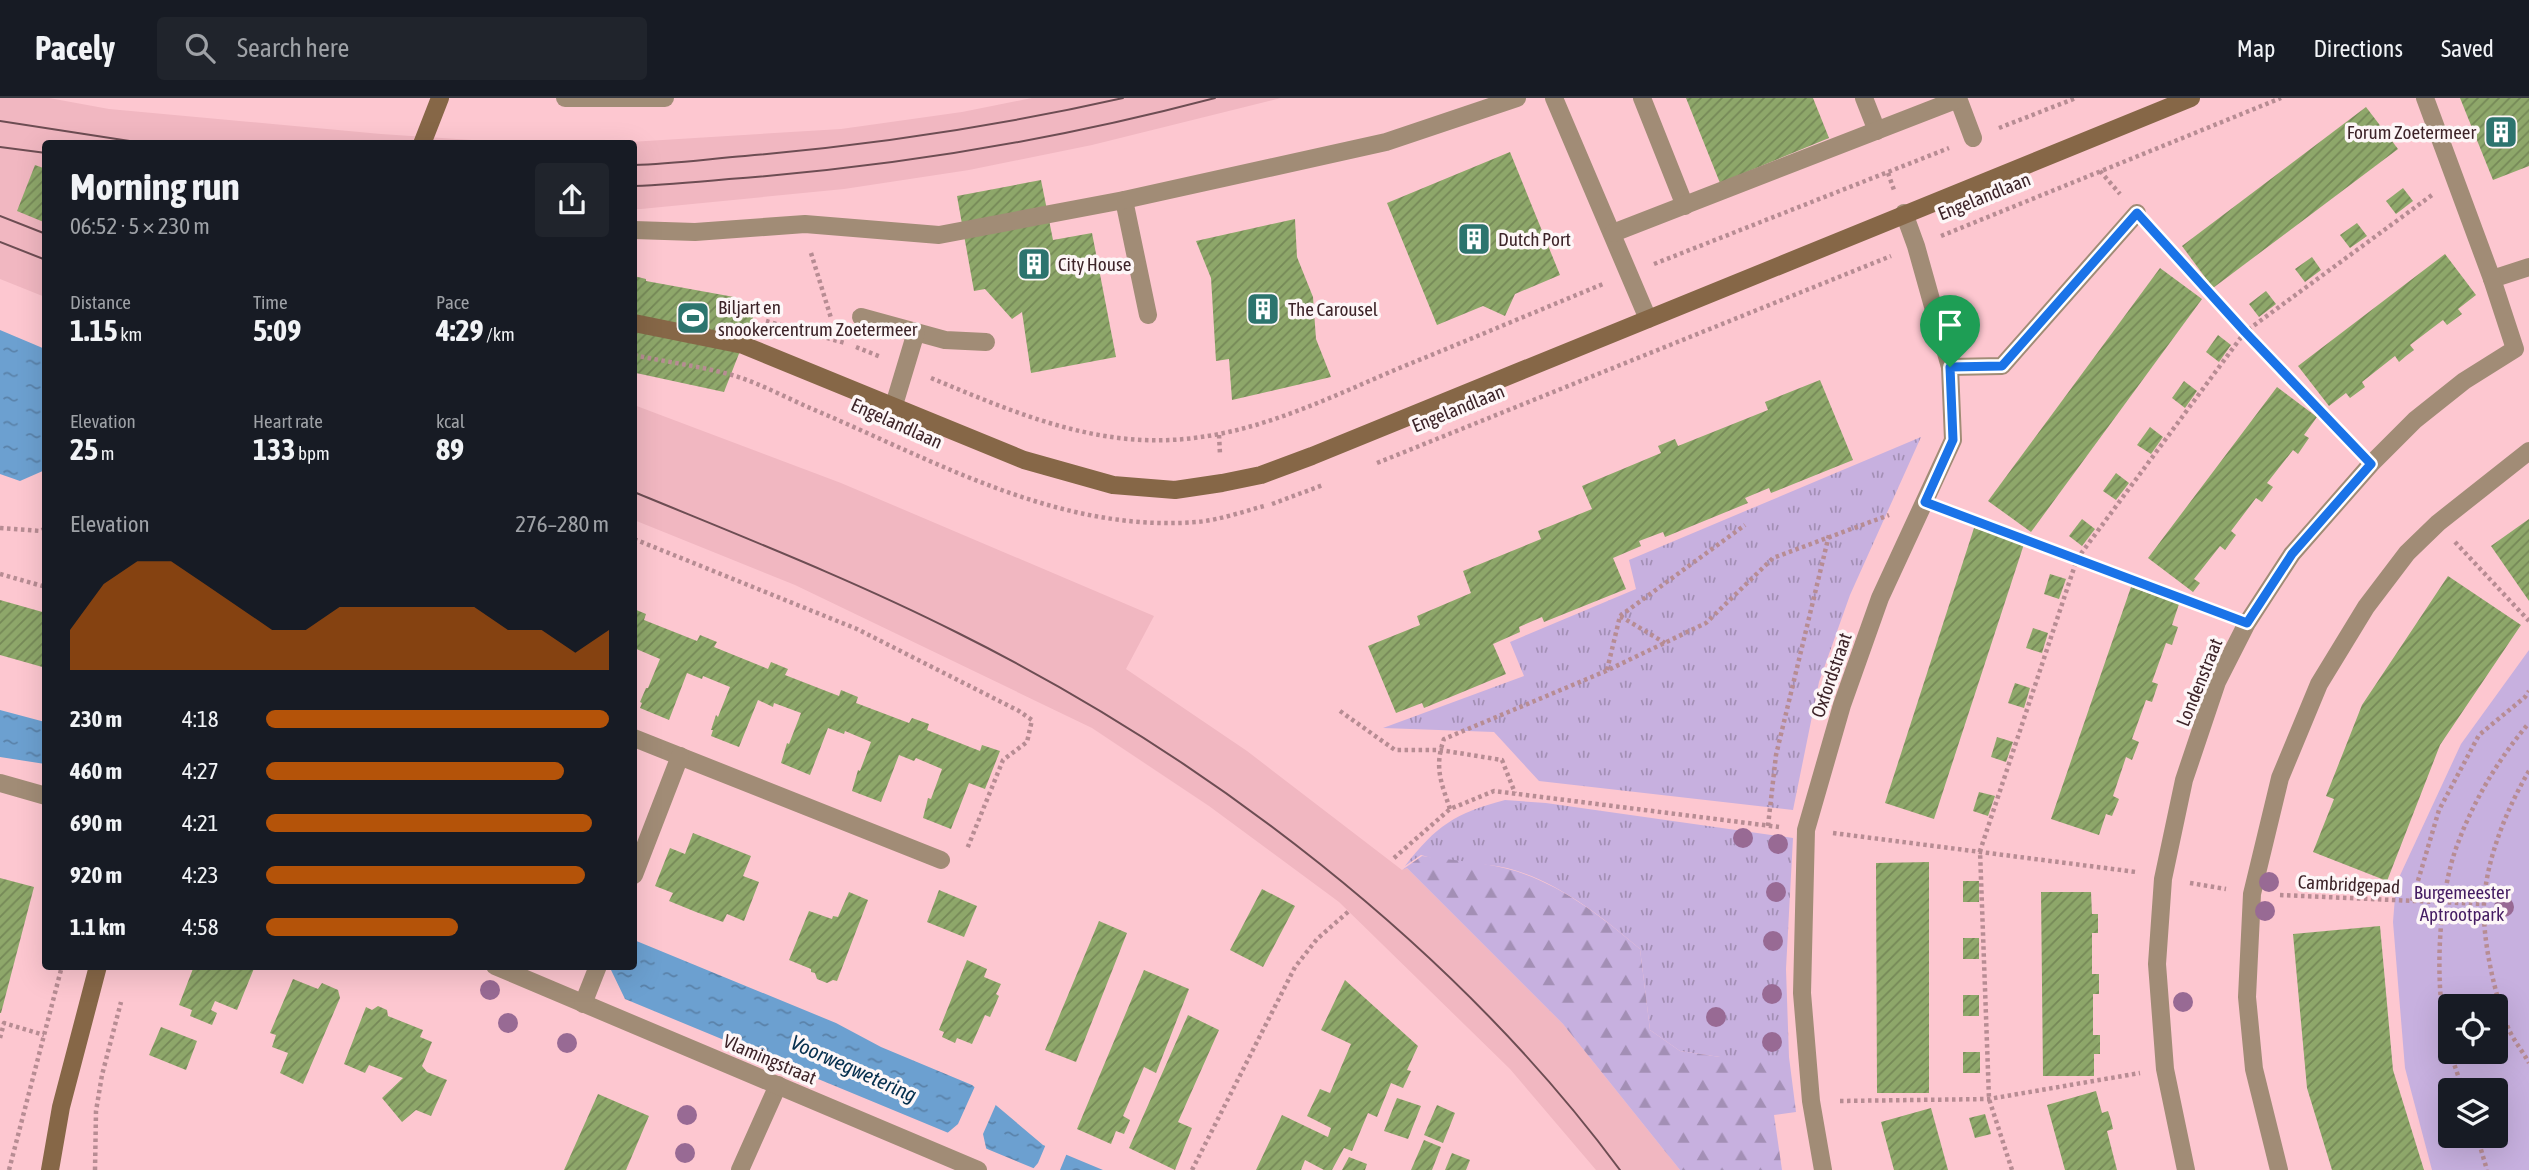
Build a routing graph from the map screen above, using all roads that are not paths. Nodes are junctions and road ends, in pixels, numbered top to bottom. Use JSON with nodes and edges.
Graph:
{"nodes":[{"id":1,"x":439,"y":98,"type":"edge"},
{"id":2,"x":565,"y":98,"type":"edge"},
{"id":3,"x":664,"y":98,"type":"edge"},
{"id":4,"x":1517,"y":98,"type":"edge"},
{"id":5,"x":1554,"y":98,"type":"edge"},
{"id":6,"x":1642,"y":98,"type":"edge"},
{"id":7,"x":1864,"y":98,"type":"edge"},
{"id":8,"x":2191,"y":98,"type":"edge"},
{"id":9,"x":2425,"y":98,"type":"edge"},
{"id":10,"x":1958,"y":99,"type":"edge"},
{"id":11,"x":1877,"y":131,"type":"junction"},
{"id":12,"x":1973,"y":138,"type":"road end"},
{"id":13,"x":423,"y":140,"type":"edge"},
{"id":14,"x":1124,"y":200,"type":"junction"},
{"id":15,"x":1685,"y":206,"type":"junction"},
{"id":16,"x":1904,"y":213,"type":"junction"},
{"id":17,"x":2137,"y":213,"type":"road end"},
{"id":18,"x":637,"y":230,"type":"edge"},
{"id":19,"x":1614,"y":233,"type":"junction"},
{"id":20,"x":2529,"y":267,"type":"edge"},
{"id":21,"x":2492,"y":279,"type":"junction"},
{"id":22,"x":1148,"y":316,"type":"dead end"},
{"id":23,"x":861,"y":317,"type":"dead end"},
{"id":24,"x":1648,"y":319,"type":"junction"},
{"id":25,"x":637,"y":324,"type":"edge"},
{"id":26,"x":916,"y":332,"type":"junction"},
{"id":27,"x":986,"y":342,"type":"dead end"},
{"id":28,"x":1950,"y":367,"type":"junction"},
{"id":29,"x":894,"y":405,"type":"junction"},
{"id":30,"x":2529,"y":451,"type":"edge"},
{"id":31,"x":637,"y":739,"type":"edge"},
{"id":32,"x":680,"y":757,"type":"junction"},
{"id":33,"x":0,"y":783,"type":"edge"},
{"id":34,"x":42,"y":795,"type":"edge"},
{"id":35,"x":941,"y":860,"type":"road end"},
{"id":36,"x":637,"y":867,"type":"edge"},
{"id":37,"x":98,"y":970,"type":"edge"},
{"id":38,"x":507,"y":970,"type":"edge"},
{"id":39,"x":596,"y":970,"type":"edge"},
{"id":40,"x":586,"y":997,"type":"junction"},
{"id":41,"x":778,"y":1085,"type":"junction"},
{"id":42,"x":50,"y":1170,"type":"edge"},
{"id":43,"x":740,"y":1170,"type":"edge"},
{"id":44,"x":978,"y":1170,"type":"edge"},
{"id":45,"x":1823,"y":1170,"type":"edge"},
{"id":46,"x":2186,"y":1170,"type":"edge"},
{"id":47,"x":2279,"y":1170,"type":"edge"}],
"edges":[{"from":1,"to":13,"type":"street"},
{"from":2,"to":3,"type":"street"},
{"from":4,"to":14,"type":"street"},
{"from":5,"to":19,"type":"street"},
{"from":6,"to":15,"type":"street"},
{"from":7,"to":11,"type":"street"},
{"from":8,"to":16,"type":"street","name":"Engelandlaan"},
{"from":9,"to":21,"type":"street","name":"Londenstraat"},
{"from":10,"to":11,"type":"street"},
{"from":10,"to":12,"type":"street"},
{"from":11,"to":15,"type":"street"},
{"from":14,"to":18,"type":"street"},
{"from":14,"to":22,"type":"street"},
{"from":15,"to":19,"type":"street"},
{"from":16,"to":24,"type":"street","name":"Engelandlaan"},
{"from":16,"to":28,"type":"street","name":"Oxfordstraat"},
{"from":17,"to":28,"type":"street"},
{"from":19,"to":24,"type":"street"},
{"from":20,"to":21,"type":"street"},
{"from":21,"to":46,"type":"street","name":"Londenstraat"},
{"from":23,"to":26,"type":"street"},
{"from":24,"to":29,"type":"street","name":"Engelandlaan"},
{"from":25,"to":29,"type":"street","name":"Engelandlaan"},
{"from":26,"to":27,"type":"street"},
{"from":26,"to":29,"type":"street"},
{"from":28,"to":45,"type":"street","name":"Oxfordstraat"},
{"from":30,"to":47,"type":"street"},
{"from":31,"to":32,"type":"street"},
{"from":32,"to":35,"type":"street"},
{"from":32,"to":36,"type":"street"},
{"from":33,"to":34,"type":"street"},
{"from":37,"to":42,"type":"street"},
{"from":38,"to":40,"type":"street","name":"Vlamingstraat"},
{"from":39,"to":40,"type":"street"},
{"from":40,"to":41,"type":"street","name":"Vlamingstraat"},
{"from":41,"to":43,"type":"street"},
{"from":41,"to":44,"type":"street","name":"Vlamingstraat"}]}
